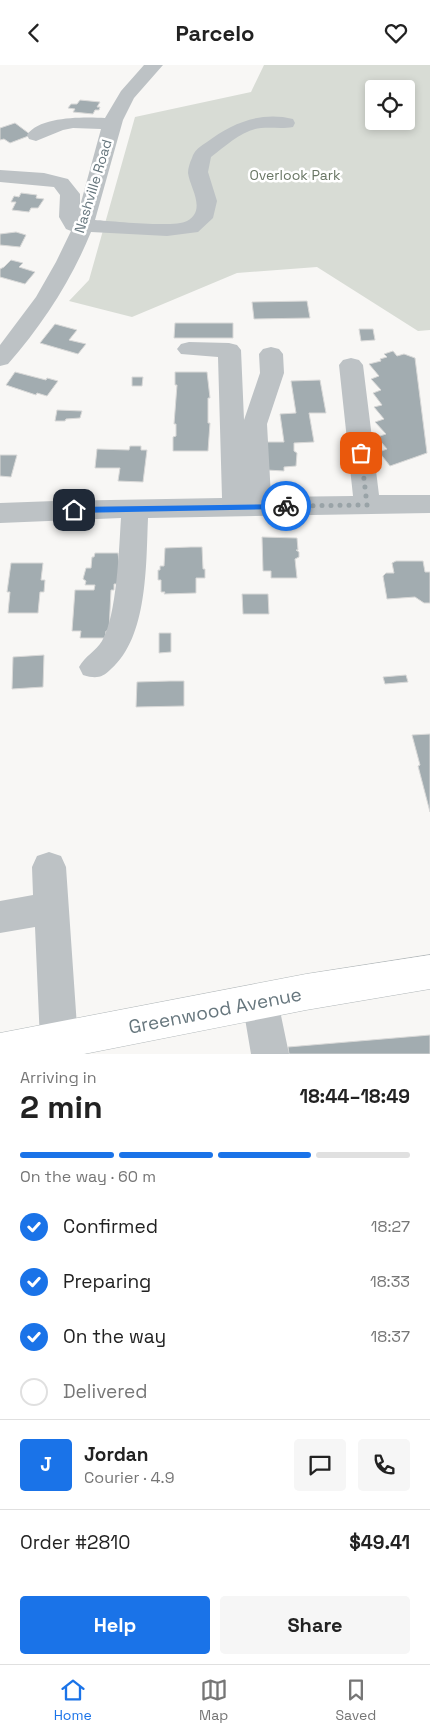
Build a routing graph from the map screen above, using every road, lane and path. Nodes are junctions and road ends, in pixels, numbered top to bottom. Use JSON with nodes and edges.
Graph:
{"nodes":[{"id":1,"x":154,"y":65,"type":"edge"},
{"id":2,"x":286,"y":123,"type":"dead end"},
{"id":3,"x":112,"y":124,"type":"junction"},
{"id":4,"x":36,"y":135,"type":"dead end"},
{"id":5,"x":0,"y":176,"type":"edge"},
{"id":6,"x":83,"y":226,"type":"junction"},
{"id":7,"x":189,"y":349,"type":"dead end"},
{"id":8,"x":271,"y":354,"type":"dead end"},
{"id":9,"x":0,"y":359,"type":"edge"},
{"id":10,"x":351,"y":365,"type":"dead end"},
{"id":11,"x":430,"y":504,"type":"edge"},
{"id":12,"x":367,"y":505,"type":"junction"},
{"id":13,"x":246,"y":507,"type":"junction"},
{"id":14,"x":134,"y":509,"type":"junction"},
{"id":15,"x":0,"y":513,"type":"edge"},
{"id":16,"x":94,"y":667,"type":"dead end"},
{"id":17,"x":49,"y":867,"type":"dead end"},
{"id":18,"x":52,"y":908,"type":"junction"},
{"id":19,"x":0,"y":917,"type":"edge"},
{"id":20,"x":430,"y":972,"type":"edge"},
{"id":21,"x":260,"y":1001,"type":"junction"},
{"id":22,"x":59,"y":1041,"type":"junction"},
{"id":23,"x":0,"y":1052,"type":"edge"},
{"id":24,"x":270,"y":1054,"type":"edge"}],
"edges":[{"from":1,"to":3,"type":"street","name":"Nashville Road"},
{"from":2,"to":6,"type":"street"},
{"from":3,"to":4,"type":"street"},
{"from":3,"to":6,"type":"street","name":"Nashville Road"},
{"from":5,"to":6,"type":"street"},
{"from":6,"to":9,"type":"street","name":"Nashville Road"},
{"from":7,"to":13,"type":"street"},
{"from":8,"to":13,"type":"street"},
{"from":10,"to":12,"type":"street"},
{"from":11,"to":12,"type":"street"},
{"from":12,"to":13,"type":"street"},
{"from":13,"to":14,"type":"street"},
{"from":14,"to":15,"type":"street"},
{"from":14,"to":16,"type":"street"},
{"from":17,"to":18,"type":"street"},
{"from":18,"to":19,"type":"street"},
{"from":18,"to":22,"type":"street"},
{"from":20,"to":21,"type":"main road","name":"Greenwood Avenue"},
{"from":21,"to":22,"type":"main road","name":"Greenwood Avenue"},
{"from":21,"to":24,"type":"street"},
{"from":22,"to":23,"type":"main road","name":"Greenwood Avenue"}]}
